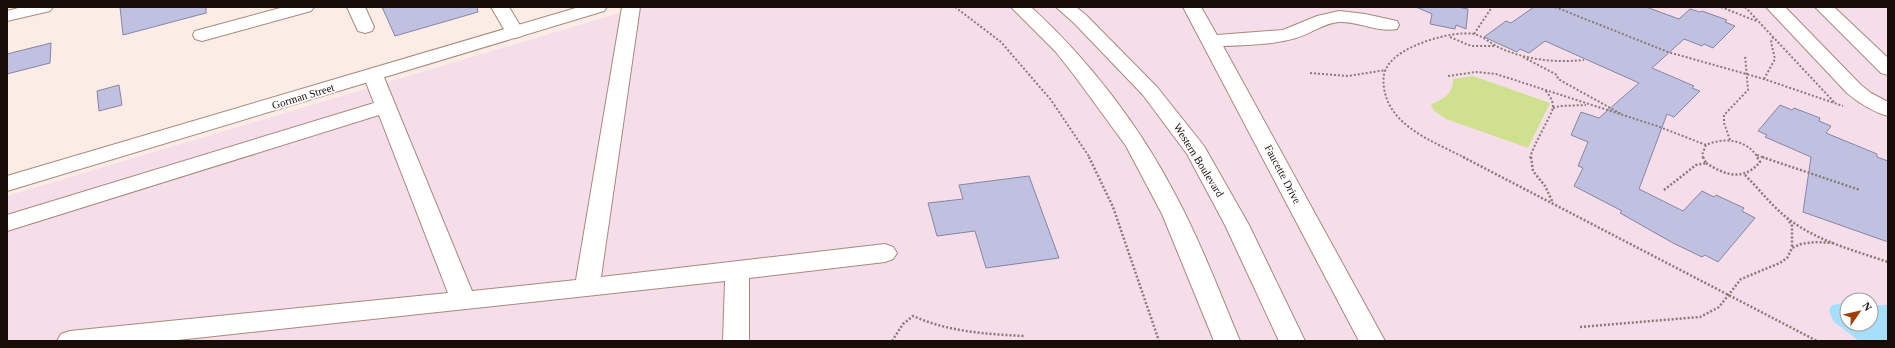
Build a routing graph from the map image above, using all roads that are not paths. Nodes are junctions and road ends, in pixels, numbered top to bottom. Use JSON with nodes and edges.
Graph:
{"nodes":[{"id":1,"x":44,"y":7,"type":"edge"},
{"id":2,"x":305,"y":7,"type":"edge"},
{"id":3,"x":356,"y":7,"type":"edge"},
{"id":4,"x":500,"y":7,"type":"edge"},
{"id":5,"x":598,"y":7,"type":"edge"},
{"id":6,"x":631,"y":7,"type":"edge"},
{"id":7,"x":1020,"y":7,"type":"edge"},
{"id":8,"x":1065,"y":7,"type":"edge"},
{"id":9,"x":1192,"y":7,"type":"edge"},
{"id":10,"x":1775,"y":7,"type":"edge"},
{"id":11,"x":1824,"y":7,"type":"edge"},
{"id":12,"x":7,"y":16,"type":"edge"},
{"id":13,"x":1390,"y":25,"type":"dead end"},
{"id":14,"x":365,"y":28,"type":"dead end"},
{"id":15,"x":515,"y":32,"type":"junction"},
{"id":16,"x":202,"y":35,"type":"dead end"},
{"id":17,"x":1212,"y":41,"type":"junction"},
{"id":18,"x":1888,"y":69,"type":"edge"},
{"id":19,"x":373,"y":75,"type":"junction"},
{"id":20,"x":386,"y":106,"type":"junction"},
{"id":21,"x":1888,"y":110,"type":"edge"},
{"id":22,"x":7,"y":184,"type":"edge"},
{"id":23,"x":7,"y":223,"type":"edge"},
{"id":24,"x":885,"y":253,"type":"dead end"},
{"id":25,"x":737,"y":271,"type":"junction"},
{"id":26,"x":587,"y":288,"type":"junction"},
{"id":27,"x":464,"y":301,"type":"junction"},
{"id":28,"x":70,"y":341,"type":"edge"},
{"id":29,"x":736,"y":341,"type":"edge"},
{"id":30,"x":1227,"y":341,"type":"edge"},
{"id":31,"x":1292,"y":341,"type":"edge"},
{"id":32,"x":1372,"y":341,"type":"edge"}],
"edges":[{"from":1,"to":12,"type":"main road"},
{"from":2,"to":16,"type":"main road"},
{"from":3,"to":14,"type":"main road"},
{"from":4,"to":15,"type":"main road"},
{"from":5,"to":15,"type":"main road","name":"Gorman Street"},
{"from":6,"to":26,"type":"main road"},
{"from":7,"to":30,"type":"main road"},
{"from":8,"to":31,"type":"main road","name":"Western Boulevard"},
{"from":9,"to":17,"type":"main road","name":"Faucette Drive"},
{"from":10,"to":21,"type":"main road"},
{"from":11,"to":18,"type":"main road"},
{"from":13,"to":17,"type":"main road"},
{"from":15,"to":19,"type":"main road","name":"Gorman Street"},
{"from":17,"to":32,"type":"main road","name":"Faucette Drive"},
{"from":19,"to":20,"type":"main road"},
{"from":19,"to":22,"type":"main road","name":"Gorman Street"},
{"from":20,"to":23,"type":"main road"},
{"from":20,"to":27,"type":"main road"},
{"from":24,"to":25,"type":"main road"},
{"from":25,"to":26,"type":"main road"},
{"from":25,"to":29,"type":"main road"},
{"from":26,"to":27,"type":"main road"},
{"from":27,"to":28,"type":"main road"}]}
